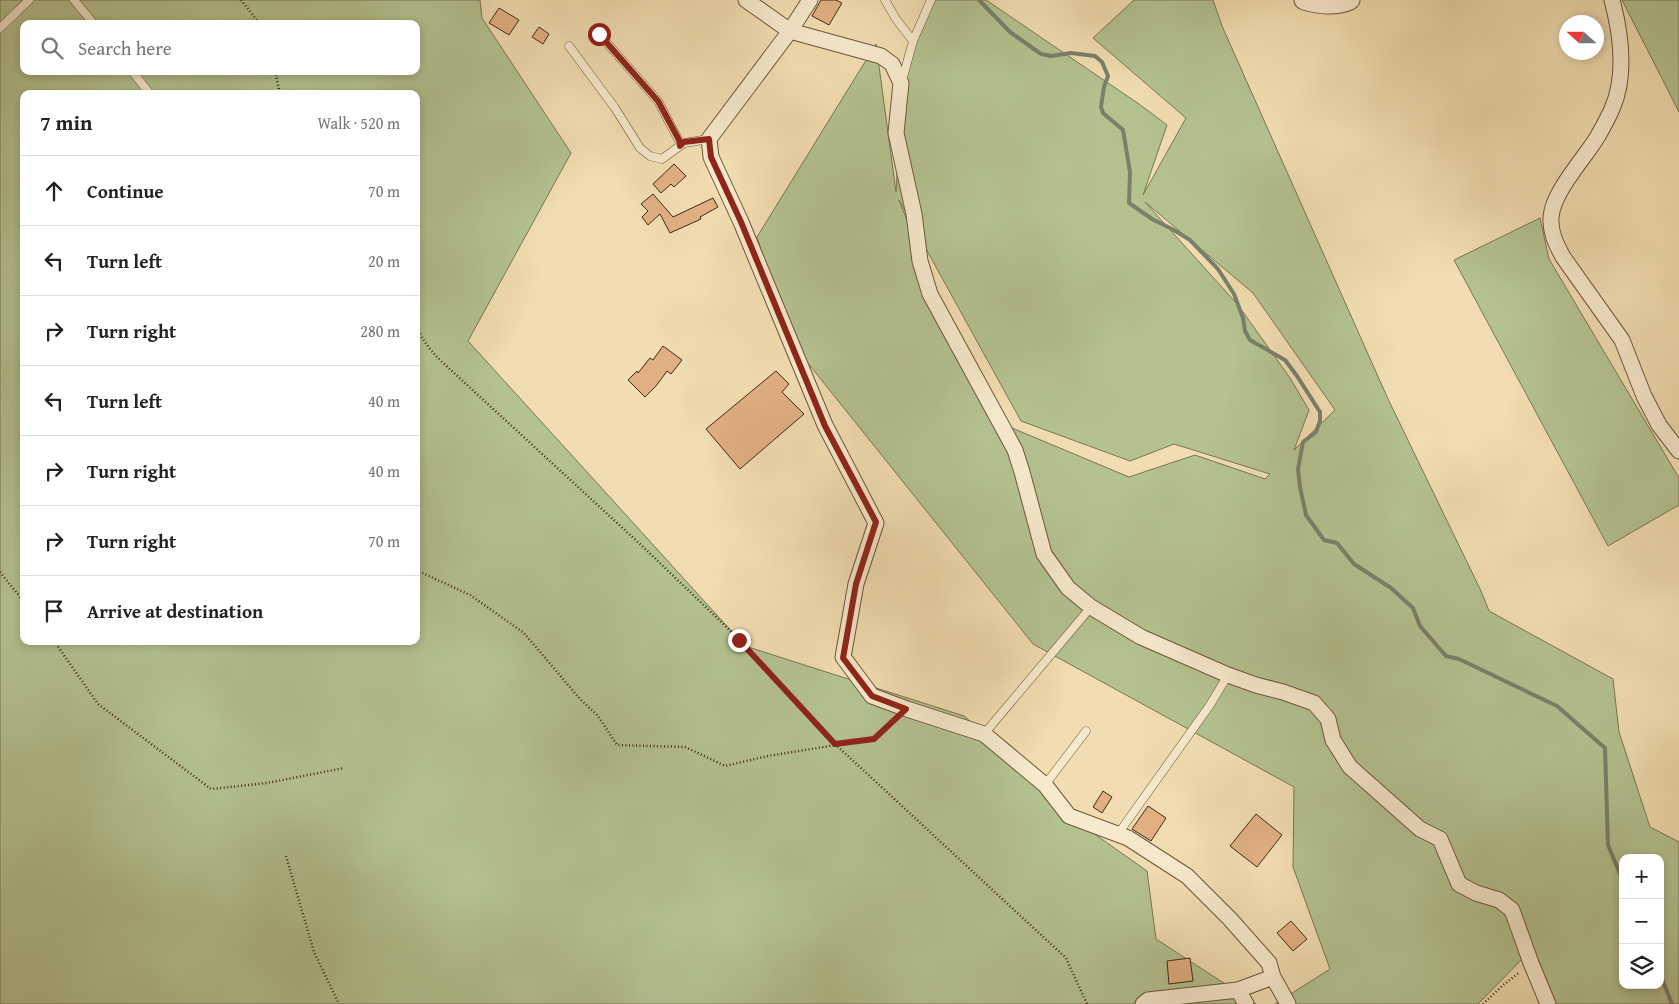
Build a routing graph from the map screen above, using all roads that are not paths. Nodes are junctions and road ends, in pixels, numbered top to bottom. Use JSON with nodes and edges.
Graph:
{"nodes":[{"id":1,"x":30,"y":0,"type":"edge"},
{"id":2,"x":74,"y":0,"type":"edge"},
{"id":3,"x":746,"y":0,"type":"edge"},
{"id":4,"x":810,"y":0,"type":"edge"},
{"id":5,"x":885,"y":0,"type":"edge"},
{"id":6,"x":931,"y":0,"type":"edge"},
{"id":7,"x":1304,"y":0,"type":"edge"},
{"id":8,"x":1350,"y":0,"type":"edge"},
{"id":9,"x":1612,"y":0,"type":"edge"},
{"id":10,"x":91,"y":20,"type":"edge"},
{"id":11,"x":0,"y":28,"type":"edge"},
{"id":12,"x":790,"y":31,"type":"junction"},
{"id":13,"x":599,"y":34,"type":"dead end"},
{"id":14,"x":913,"y":41,"type":"junction"},
{"id":15,"x":569,"y":46,"type":"dead end"},
{"id":16,"x":135,"y":75,"type":"edge"},
{"id":17,"x":901,"y":83,"type":"junction"},
{"id":18,"x":147,"y":90,"type":"edge"},
{"id":19,"x":709,"y":139,"type":"junction"},
{"id":20,"x":680,"y":146,"type":"junction"},
{"id":21,"x":1679,"y":452,"type":"edge"},
{"id":22,"x":1091,"y":608,"type":"junction"},
{"id":23,"x":1228,"y":675,"type":"junction"},
{"id":24,"x":1086,"y":730,"type":"dead end"},
{"id":25,"x":984,"y":734,"type":"junction"},
{"id":26,"x":1045,"y":785,"type":"junction"},
{"id":27,"x":1118,"y":834,"type":"junction"},
{"id":28,"x":1273,"y":977,"type":"junction"},
{"id":29,"x":1238,"y":990,"type":"junction"},
{"id":30,"x":1143,"y":1004,"type":"edge"},
{"id":31,"x":1246,"y":1004,"type":"edge"},
{"id":32,"x":1288,"y":1004,"type":"edge"},
{"id":33,"x":1548,"y":1004,"type":"edge"}],
"edges":[{"from":1,"to":11,"type":"lane"},
{"from":2,"to":10,"type":"lane"},
{"from":3,"to":12,"type":"street"},
{"from":4,"to":12,"type":"street"},
{"from":5,"to":14,"type":"lane"},
{"from":6,"to":14,"type":"lane"},
{"from":7,"to":8,"type":"street"},
{"from":9,"to":21,"type":"street"},
{"from":12,"to":17,"type":"street"},
{"from":12,"to":19,"type":"street"},
{"from":13,"to":20,"type":"lane"},
{"from":14,"to":17,"type":"lane"},
{"from":15,"to":20,"type":"lane"},
{"from":16,"to":18,"type":"lane"},
{"from":17,"to":22,"type":"street"},
{"from":19,"to":20,"type":"lane"},
{"from":19,"to":25,"type":"street"},
{"from":22,"to":23,"type":"street"},
{"from":22,"to":25,"type":"lane"},
{"from":23,"to":27,"type":"lane"},
{"from":23,"to":33,"type":"street"},
{"from":24,"to":26,"type":"lane"},
{"from":25,"to":26,"type":"street"},
{"from":26,"to":27,"type":"street"},
{"from":27,"to":28,"type":"street"},
{"from":28,"to":29,"type":"street"},
{"from":28,"to":32,"type":"street"},
{"from":29,"to":30,"type":"street"},
{"from":29,"to":31,"type":"street"}]}
